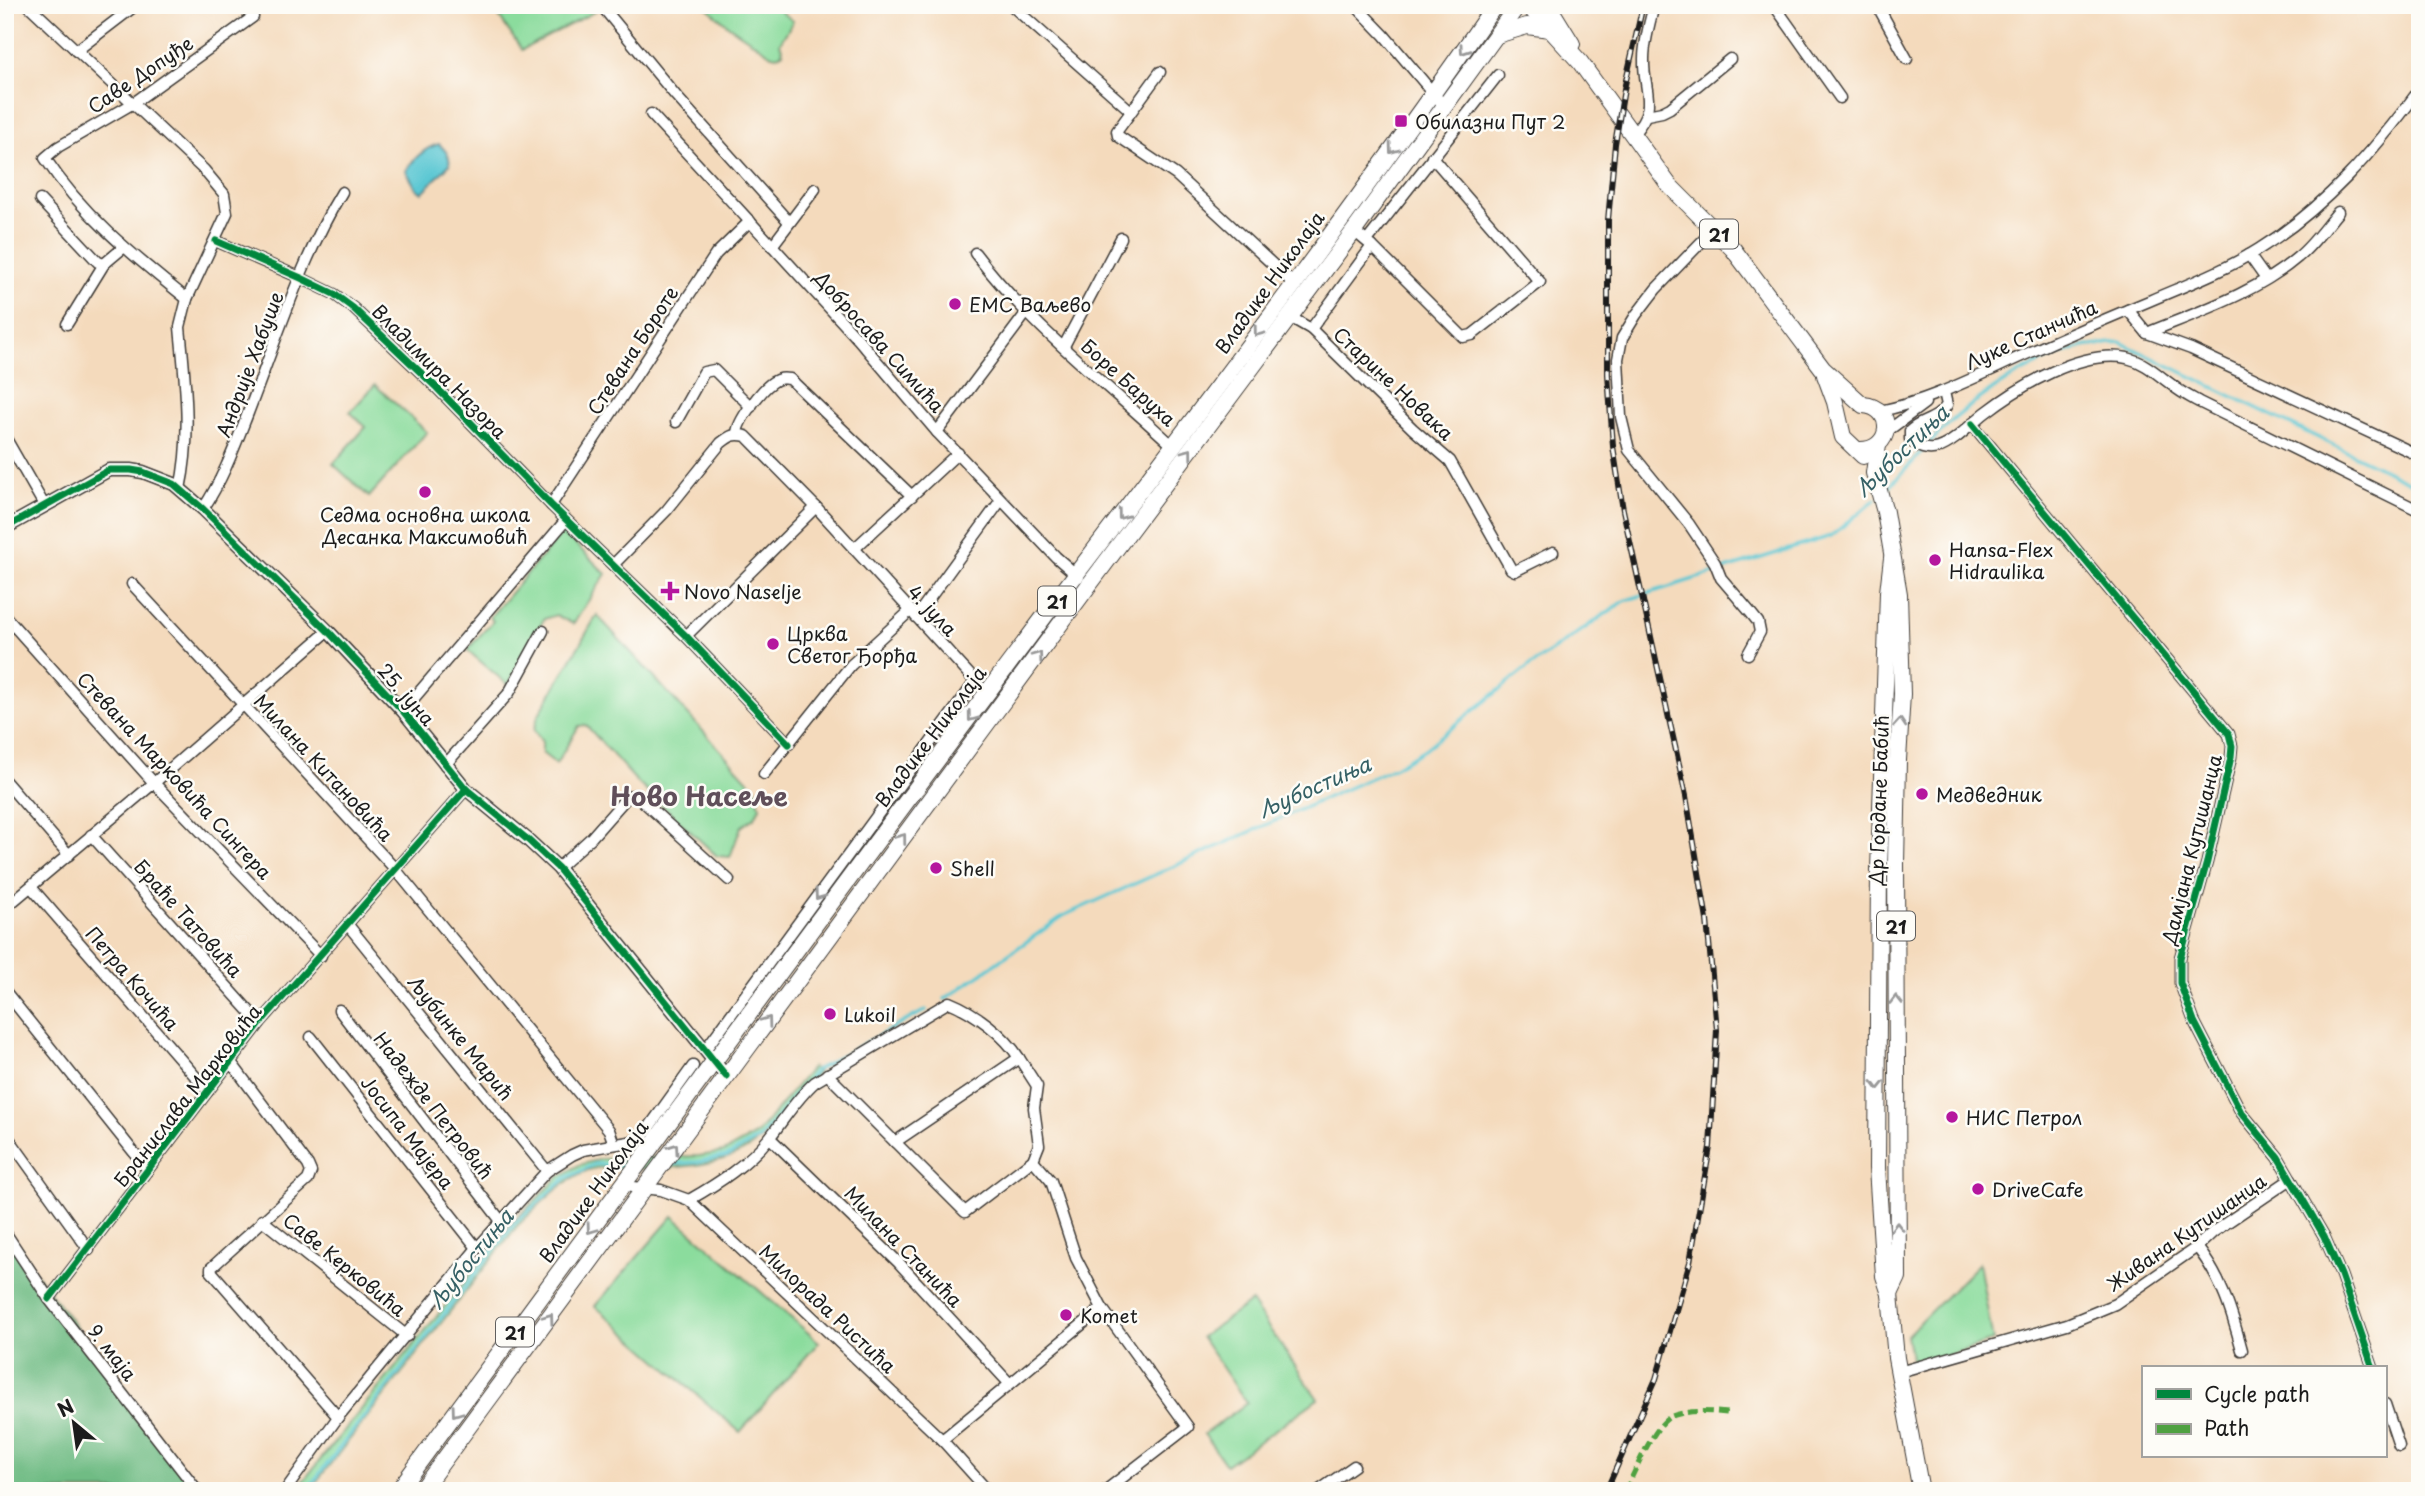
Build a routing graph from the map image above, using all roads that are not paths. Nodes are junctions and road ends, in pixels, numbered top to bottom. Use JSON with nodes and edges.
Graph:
{"nodes":[{"id":1,"x":28,"y":5,"type":"edge"},
{"id":2,"x":136,"y":5,"type":"edge"},
{"id":3,"x":601,"y":5,"type":"edge"},
{"id":4,"x":1011,"y":5,"type":"edge"},
{"id":5,"x":1355,"y":5,"type":"edge"},
{"id":6,"x":1495,"y":5,"type":"edge"},
{"id":7,"x":1518,"y":5,"type":"edge"},
{"id":8,"x":1528,"y":5,"type":"edge"},
{"id":9,"x":1548,"y":5,"type":"edge"},
{"id":10,"x":1654,"y":5,"type":"edge"},
{"id":11,"x":1774,"y":5,"type":"edge"},
{"id":12,"x":1877,"y":5,"type":"edge"},
{"id":13,"x":253,"y":17,"type":"dead end"},
{"id":14,"x":1550,"y":29,"type":"junction"},
{"id":15,"x":1497,"y":35,"type":"junction"},
{"id":16,"x":75,"y":51,"type":"junction"},
{"id":17,"x":1730,"y":59,"type":"dead end"},
{"id":18,"x":1907,"y":59,"type":"dead end"},
{"id":19,"x":1580,"y":62,"type":"junction"},
{"id":20,"x":1160,"y":72,"type":"dead end"},
{"id":21,"x":1498,"y":75,"type":"dead end"},
{"id":22,"x":2420,"y":89,"type":"edge"},
{"id":23,"x":1840,"y":98,"type":"dead end"},
{"id":24,"x":132,"y":104,"type":"junction"},
{"id":25,"x":1438,"y":105,"type":"junction"},
{"id":26,"x":1131,"y":111,"type":"junction"},
{"id":27,"x":651,"y":114,"type":"dead end"},
{"id":28,"x":1647,"y":115,"type":"junction"},
{"id":29,"x":1454,"y":128,"type":"junction"},
{"id":30,"x":1632,"y":135,"type":"junction"},
{"id":31,"x":1432,"y":157,"type":"junction"},
{"id":32,"x":815,"y":189,"type":"dead end"},
{"id":33,"x":342,"y":192,"type":"dead end"},
{"id":34,"x":40,"y":200,"type":"dead end"},
{"id":35,"x":2338,"y":212,"type":"dead end"},
{"id":36,"x":750,"y":221,"type":"junction"},
{"id":37,"x":789,"y":222,"type":"junction"},
{"id":38,"x":1714,"y":229,"type":"junction"},
{"id":39,"x":1121,"y":238,"type":"dead end"},
{"id":40,"x":1364,"y":240,"type":"junction"},
{"id":41,"x":216,"y":241,"type":"junction"},
{"id":42,"x":772,"y":246,"type":"junction"},
{"id":43,"x":123,"y":247,"type":"junction"},
{"id":44,"x":975,"y":253,"type":"dead end"},
{"id":45,"x":2249,"y":255,"type":"junction"},
{"id":46,"x":104,"y":264,"type":"junction"},
{"id":47,"x":301,"y":278,"type":"junction"},
{"id":48,"x":2266,"y":279,"type":"junction"},
{"id":49,"x":1294,"y":284,"type":"junction"},
{"id":50,"x":187,"y":299,"type":"junction"},
{"id":51,"x":2128,"y":310,"type":"junction"},
{"id":52,"x":1027,"y":312,"type":"junction"},
{"id":53,"x":1290,"y":317,"type":"junction"},
{"id":54,"x":67,"y":324,"type":"dead end"},
{"id":55,"x":1311,"y":329,"type":"junction"},
{"id":56,"x":2147,"y":333,"type":"junction"},
{"id":57,"x":1064,"y":346,"type":"junction"},
{"id":58,"x":1823,"y":369,"type":"junction"},
{"id":59,"x":1944,"y":392,"type":"junction"},
{"id":60,"x":1929,"y":398,"type":"junction"},
{"id":61,"x":1863,"y":405,"type":"junction"},
{"id":62,"x":751,"y":407,"type":"junction"},
{"id":63,"x":1880,"y":411,"type":"junction"},
{"id":64,"x":676,"y":422,"type":"dead end"},
{"id":65,"x":1972,"y":424,"type":"junction"},
{"id":66,"x":1841,"y":425,"type":"junction"},
{"id":67,"x":937,"y":432,"type":"junction"},
{"id":68,"x":737,"y":434,"type":"junction"},
{"id":69,"x":5,"y":437,"type":"edge"},
{"id":70,"x":1882,"y":439,"type":"junction"},
{"id":71,"x":1174,"y":447,"type":"junction"},
{"id":72,"x":1858,"y":450,"type":"junction"},
{"id":73,"x":958,"y":453,"type":"junction"},
{"id":74,"x":2420,"y":456,"type":"edge"},
{"id":75,"x":1875,"y":476,"type":"junction"},
{"id":76,"x":180,"y":489,"type":"junction"},
{"id":77,"x":912,"y":496,"type":"junction"},
{"id":78,"x":1001,"y":500,"type":"junction"},
{"id":79,"x":44,"y":505,"type":"junction"},
{"id":80,"x":551,"y":505,"type":"junction"},
{"id":81,"x":817,"y":507,"type":"junction"},
{"id":82,"x":204,"y":509,"type":"junction"},
{"id":83,"x":2420,"y":511,"type":"edge"},
{"id":84,"x":566,"y":520,"type":"junction"},
{"id":85,"x":5,"y":528,"type":"edge"},
{"id":86,"x":854,"y":549,"type":"junction"},
{"id":87,"x":1553,"y":552,"type":"dead end"},
{"id":88,"x":613,"y":565,"type":"junction"},
{"id":89,"x":1082,"y":580,"type":"junction"},
{"id":90,"x":132,"y":584,"type":"dead end"},
{"id":91,"x":913,"y":614,"type":"junction"},
{"id":92,"x":5,"y":616,"type":"edge"},
{"id":93,"x":328,"y":631,"type":"junction"},
{"id":94,"x":543,"y":631,"type":"dead end"},
{"id":95,"x":686,"y":636,"type":"junction"},
{"id":96,"x":1748,"y":653,"type":"dead end"},
{"id":97,"x":975,"y":682,"type":"junction"},
{"id":98,"x":988,"y":695,"type":"junction"},
{"id":99,"x":242,"y":706,"type":"junction"},
{"id":100,"x":403,"y":711,"type":"junction"},
{"id":101,"x":789,"y":744,"type":"junction"},
{"id":102,"x":445,"y":765,"type":"junction"},
{"id":103,"x":764,"y":774,"type":"dead end"},
{"id":104,"x":5,"y":781,"type":"edge"},
{"id":105,"x":154,"y":783,"type":"junction"},
{"id":106,"x":466,"y":789,"type":"junction"},
{"id":107,"x":91,"y":835,"type":"junction"},
{"id":108,"x":69,"y":855,"type":"junction"},
{"id":109,"x":558,"y":868,"type":"junction"},
{"id":110,"x":396,"y":870,"type":"junction"},
{"id":111,"x":729,"y":880,"type":"dead end"},
{"id":112,"x":31,"y":887,"type":"junction"},
{"id":113,"x":5,"y":908,"type":"edge"},
{"id":114,"x":348,"y":925,"type":"junction"},
{"id":115,"x":321,"y":956,"type":"junction"},
{"id":116,"x":5,"y":991,"type":"edge"},
{"id":117,"x":339,"y":1010,"type":"dead end"},
{"id":118,"x":260,"y":1023,"type":"junction"},
{"id":119,"x":311,"y":1037,"type":"dead end"},
{"id":120,"x":710,"y":1056,"type":"junction"},
{"id":121,"x":1019,"y":1058,"type":"junction"},
{"id":122,"x":230,"y":1061,"type":"junction"},
{"id":123,"x":693,"y":1066,"type":"dead end"},
{"id":124,"x":828,"y":1074,"type":"junction"},
{"id":125,"x":726,"y":1076,"type":"junction"},
{"id":126,"x":208,"y":1091,"type":"junction"},
{"id":127,"x":5,"y":1133,"type":"edge"},
{"id":128,"x":770,"y":1138,"type":"junction"},
{"id":129,"x":895,"y":1142,"type":"junction"},
{"id":130,"x":614,"y":1144,"type":"junction"},
{"id":131,"x":1033,"y":1160,"type":"junction"},
{"id":132,"x":148,"y":1170,"type":"junction"},
{"id":133,"x":547,"y":1171,"type":"junction"},
{"id":134,"x":2291,"y":1179,"type":"junction"},
{"id":135,"x":628,"y":1180,"type":"junction"},
{"id":136,"x":648,"y":1184,"type":"junction"},
{"id":137,"x":689,"y":1200,"type":"junction"},
{"id":138,"x":262,"y":1220,"type":"junction"},
{"id":139,"x":501,"y":1221,"type":"junction"},
{"id":140,"x":5,"y":1232,"type":"edge"},
{"id":141,"x":2197,"y":1247,"type":"junction"},
{"id":142,"x":477,"y":1248,"type":"junction"},
{"id":143,"x":89,"y":1250,"type":"junction"},
{"id":144,"x":49,"y":1299,"type":"junction"},
{"id":145,"x":1102,"y":1308,"type":"junction"},
{"id":146,"x":407,"y":1336,"type":"junction"},
{"id":147,"x":2242,"y":1350,"type":"dead end"},
{"id":148,"x":2371,"y":1366,"type":"edge"},
{"id":149,"x":1899,"y":1372,"type":"junction"},
{"id":150,"x":1009,"y":1383,"type":"junction"},
{"id":151,"x":2386,"y":1407,"type":"edge"},
{"id":152,"x":338,"y":1418,"type":"junction"},
{"id":153,"x":942,"y":1440,"type":"junction"},
{"id":154,"x":2399,"y":1446,"type":"dead end"},
{"id":155,"x":1354,"y":1466,"type":"dead end"},
{"id":156,"x":198,"y":1491,"type":"edge"},
{"id":157,"x":285,"y":1491,"type":"edge"},
{"id":158,"x":398,"y":1491,"type":"edge"},
{"id":159,"x":421,"y":1491,"type":"edge"},
{"id":160,"x":988,"y":1491,"type":"edge"},
{"id":161,"x":1105,"y":1491,"type":"edge"},
{"id":162,"x":1318,"y":1491,"type":"edge"},
{"id":163,"x":1921,"y":1491,"type":"edge"}],
"edges":[{"from":1,"to":16,"type":"street"},
{"from":2,"to":16,"type":"street"},
{"from":3,"to":37,"type":"street"},
{"from":4,"to":26,"type":"street"},
{"from":5,"to":25,"type":"street"},
{"from":6,"to":25,"type":"main road","name":"Владике Николаја","number":"21","one_way":true},
{"from":7,"to":15,"type":"main road","name":"Владике Николаја","number":"21"},
{"from":8,"to":14,"type":"main road","number":"21"},
{"from":9,"to":19,"type":"main road","number":"21"},
{"from":10,"to":28,"type":"street"},
{"from":11,"to":23,"type":"street"},
{"from":12,"to":18,"type":"street"},
{"from":13,"to":24,"type":"street","name":"Саве Допуђе"},
{"from":14,"to":15,"type":"main road"},
{"from":14,"to":19,"type":"main road","number":"21"},
{"from":15,"to":25,"type":"main road","name":"Владике Николаја","number":"21"},
{"from":16,"to":24,"type":"street"},
{"from":17,"to":28,"type":"street"},
{"from":19,"to":30,"type":"main road","number":"21"},
{"from":20,"to":26,"type":"street"},
{"from":21,"to":29,"type":"street","name":"Старине Новака"},
{"from":22,"to":45,"type":"street","name":"Луке Станчића"},
{"from":24,"to":41,"type":"street"},
{"from":24,"to":43,"type":"street","name":"Саве Допуђе"},
{"from":25,"to":29,"type":"street"},
{"from":25,"to":40,"type":"main road","name":"Владике Николаја","number":"21"},
{"from":25,"to":49,"type":"main road","name":"Владике Николаја","number":"21","one_way":true},
{"from":26,"to":49,"type":"street"},
{"from":27,"to":36,"type":"street","name":"Добросава Симића"},
{"from":28,"to":30,"type":"street"},
{"from":29,"to":31,"type":"street","name":"Старине Новака"},
{"from":30,"to":38,"type":"main road","number":"21"},
{"from":31,"to":40,"type":"street","name":"Старине Новака"},
{"from":31,"to":40,"type":"street"},
{"from":32,"to":37,"type":"street"},
{"from":33,"to":47,"type":"street","name":"Андрије Хабуше"},
{"from":34,"to":46,"type":"street"},
{"from":35,"to":48,"type":"street"},
{"from":36,"to":42,"type":"street","name":"Добросава Симића"},
{"from":36,"to":80,"type":"street","name":"Стевана Бороте"},
{"from":37,"to":42,"type":"street"},
{"from":38,"to":58,"type":"main road","number":"21"},
{"from":38,"to":96,"type":"street"},
{"from":39,"to":57,"type":"street"},
{"from":40,"to":53,"type":"main road","name":"Владике Николаја","number":"21"},
{"from":40,"to":55,"type":"street","name":"Старине Новака"},
{"from":41,"to":47,"type":"street","name":"Владимира Назора"},
{"from":41,"to":50,"type":"street"},
{"from":42,"to":67,"type":"street","name":"Добросава Симића"},
{"from":43,"to":46,"type":"street"},
{"from":43,"to":50,"type":"street"},
{"from":44,"to":52,"type":"street","name":"Боре Баруха"},
{"from":45,"to":48,"type":"street"},
{"from":45,"to":51,"type":"street","name":"Луке Станчића"},
{"from":46,"to":54,"type":"street"},
{"from":47,"to":80,"type":"street","name":"Владимира Назора"},
{"from":47,"to":82,"type":"street","name":"Андрије Хабуше"},
{"from":48,"to":56,"type":"street"},
{"from":49,"to":71,"type":"main road","name":"Владике Николаја","number":"21","one_way":true},
{"from":50,"to":76,"type":"street"},
{"from":51,"to":56,"type":"street"},
{"from":51,"to":59,"type":"street","name":"Луке Станчића"},
{"from":52,"to":57,"type":"street","name":"Боре Баруха"},
{"from":52,"to":67,"type":"street"},
{"from":53,"to":55,"type":"street","name":"Старине Новака"},
{"from":89,"to":53,"type":"main road","name":"Владике Николаја","number":"21","one_way":true},
{"from":55,"to":87,"type":"street","name":"Старине Новака"},
{"from":56,"to":74,"type":"street"},
{"from":57,"to":71,"type":"street","name":"Боре Баруха"},
{"from":58,"to":61,"type":"main road","number":"21"},
{"from":58,"to":66,"type":"main road","number":"21"},
{"from":59,"to":60,"type":"street","name":"Луке Станчића"},
{"from":59,"to":65,"type":"street"},
{"from":60,"to":63,"type":"street","name":"Луке Станчића"},
{"from":60,"to":70,"type":"street","name":"Луке Станчића"},
{"from":61,"to":63,"type":"main road","number":"21"},
{"from":61,"to":66,"type":"main road"},
{"from":62,"to":64,"type":"street"},
{"from":62,"to":68,"type":"street"},
{"from":62,"to":77,"type":"street"},
{"from":63,"to":70,"type":"main road","number":"21"},
{"from":65,"to":83,"type":"street"},
{"from":65,"to":134,"type":"street","name":"Дамјана Кутишанца"},
{"from":66,"to":72,"type":"main road","number":"21"},
{"from":67,"to":73,"type":"street","name":"Добросава Симића"},
{"from":68,"to":81,"type":"street","name":"4. јула"},
{"from":68,"to":88,"type":"street"},
{"from":69,"to":79,"type":"street"},
{"from":70,"to":72,"type":"main road"},
{"from":70,"to":75,"type":"main road","number":"21"},
{"from":71,"to":89,"type":"main road","name":"Владике Николаја","number":"21","one_way":true},
{"from":72,"to":75,"type":"main road","number":"21"},
{"from":73,"to":77,"type":"street"},
{"from":73,"to":78,"type":"street","name":"Добросава Симића"},
{"from":75,"to":149,"type":"main road","name":"Др Гордане Бабић","number":"21"},
{"from":76,"to":79,"type":"street","name":"25. јуна"},
{"from":76,"to":82,"type":"street","name":"25. јуна"},
{"from":77,"to":86,"type":"street"},
{"from":78,"to":89,"type":"street","name":"Добросава Симића"},
{"from":78,"to":91,"type":"street"},
{"from":79,"to":85,"type":"street","name":"25. јуна"},
{"from":80,"to":84,"type":"street","name":"Владимира Назора"},
{"from":81,"to":86,"type":"street","name":"4. јула"},
{"from":81,"to":95,"type":"street"},
{"from":82,"to":93,"type":"street","name":"25. јуна"},
{"from":84,"to":88,"type":"street","name":"Владимира Назора"},
{"from":84,"to":100,"type":"street"},
{"from":86,"to":91,"type":"street","name":"4. јула"},
{"from":88,"to":95,"type":"street","name":"Владимира Назора"},
{"from":89,"to":98,"type":"main road","name":"Владике Николаја","number":"21"},
{"from":125,"to":89,"type":"main road","name":"Владике Николаја","number":"21","one_way":true},
{"from":90,"to":99,"type":"street","name":"Милана Китановића"},
{"from":91,"to":97,"type":"street","name":"4. јула"},
{"from":91,"to":101,"type":"street"},
{"from":92,"to":105,"type":"street","name":"Стевана Марковића Сингера"},
{"from":93,"to":99,"type":"street"},
{"from":93,"to":100,"type":"street","name":"25. јуна"},
{"from":94,"to":102,"type":"street"},
{"from":95,"to":101,"type":"street","name":"Владимира Назора"},
{"from":97,"to":98,"type":"street","name":"4. јула"},
{"from":97,"to":120,"type":"street","one_way":true},
{"from":98,"to":120,"type":"main road","name":"Владике Николаја","number":"21","one_way":true},
{"from":99,"to":105,"type":"street"},
{"from":99,"to":110,"type":"street","name":"Милана Китановића"},
{"from":100,"to":102,"type":"street","name":"25. јуна"},
{"from":101,"to":103,"type":"street"},
{"from":102,"to":106,"type":"street","name":"25. јуна"},
{"from":104,"to":108,"type":"street"},
{"from":105,"to":107,"type":"street"},
{"from":105,"to":115,"type":"street","name":"Стевана Марковића Сингера"},
{"from":106,"to":109,"type":"street","name":"25. јуна"},
{"from":106,"to":110,"type":"street","name":"Бранислава Марковића"},
{"from":107,"to":108,"type":"street"},
{"from":107,"to":118,"type":"street","name":"Браће Татовића"},
{"from":108,"to":112,"type":"street"},
{"from":109,"to":111,"type":"street"},
{"from":109,"to":120,"type":"street","name":"25. јуна"},
{"from":110,"to":114,"type":"street","name":"Бранислава Марковића"},
{"from":110,"to":130,"type":"street","name":"Милана Китановића"},
{"from":112,"to":113,"type":"street"},
{"from":112,"to":126,"type":"street","name":"Петра Кочића"},
{"from":114,"to":115,"type":"street","name":"Бранислава Марковића"},
{"from":114,"to":133,"type":"street","name":"Љубинке Марић"},
{"from":115,"to":118,"type":"street","name":"Бранислава Марковића"},
{"from":116,"to":132,"type":"street"},
{"from":117,"to":139,"type":"street","name":"Надежде Петровић"},
{"from":118,"to":122,"type":"street","name":"Бранислава Марковића"},
{"from":119,"to":142,"type":"street","name":"Јосипа Мајера"},
{"from":120,"to":125,"type":"street","name":"25. јуна"},
{"from":120,"to":135,"type":"main road","name":"Владике Николаја","number":"21"},
{"from":121,"to":124,"type":"street"},
{"from":121,"to":129,"type":"street"},
{"from":121,"to":131,"type":"street"},
{"from":122,"to":126,"type":"street","name":"Бранислава Марковића"},
{"from":122,"to":138,"type":"street"},
{"from":123,"to":130,"type":"street"},
{"from":124,"to":128,"type":"street"},
{"from":124,"to":129,"type":"street"},
{"from":136,"to":125,"type":"main road","name":"Владике Николаја","number":"21","one_way":true},
{"from":126,"to":132,"type":"street","name":"Бранислава Марковића"},
{"from":127,"to":143,"type":"street"},
{"from":128,"to":137,"type":"street"},
{"from":128,"to":150,"type":"street","name":"Милана Станића"},
{"from":129,"to":131,"type":"street"},
{"from":130,"to":133,"type":"street"},
{"from":131,"to":145,"type":"street"},
{"from":132,"to":143,"type":"street","name":"Бранислава Марковића"},
{"from":133,"to":139,"type":"street"},
{"from":134,"to":141,"type":"street","name":"Живана Кутишанца"},
{"from":134,"to":148,"type":"street","name":"Дамјана Кутишанца"},
{"from":135,"to":136,"type":"street","name":"Милорада Ристића"},
{"from":135,"to":158,"type":"main road","name":"Владике Николаја","number":"21","one_way":true},
{"from":136,"to":137,"type":"street","name":"Милорада Ристића"},
{"from":159,"to":136,"type":"main road","name":"Владике Николаја","number":"21","one_way":true},
{"from":137,"to":153,"type":"street","name":"Милорада Ристића"},
{"from":138,"to":146,"type":"street","name":"Саве Керковића"},
{"from":138,"to":152,"type":"street"},
{"from":139,"to":142,"type":"street"},
{"from":140,"to":144,"type":"street","name":"9. маја"},
{"from":141,"to":147,"type":"street"},
{"from":141,"to":149,"type":"street","name":"Живана Кутишанца"},
{"from":142,"to":146,"type":"street"},
{"from":143,"to":144,"type":"street","name":"Бранислава Марковића"},
{"from":144,"to":156,"type":"street","name":"9. маја"},
{"from":145,"to":150,"type":"street"},
{"from":145,"to":161,"type":"street"},
{"from":146,"to":152,"type":"street"},
{"from":149,"to":163,"type":"main road","name":"Др Гордане Бабић","number":"21"},
{"from":150,"to":153,"type":"street"},
{"from":151,"to":154,"type":"street"},
{"from":152,"to":157,"type":"street"},
{"from":153,"to":160,"type":"street","name":"Милорада Ристића"},
{"from":155,"to":162,"type":"street"}]}
